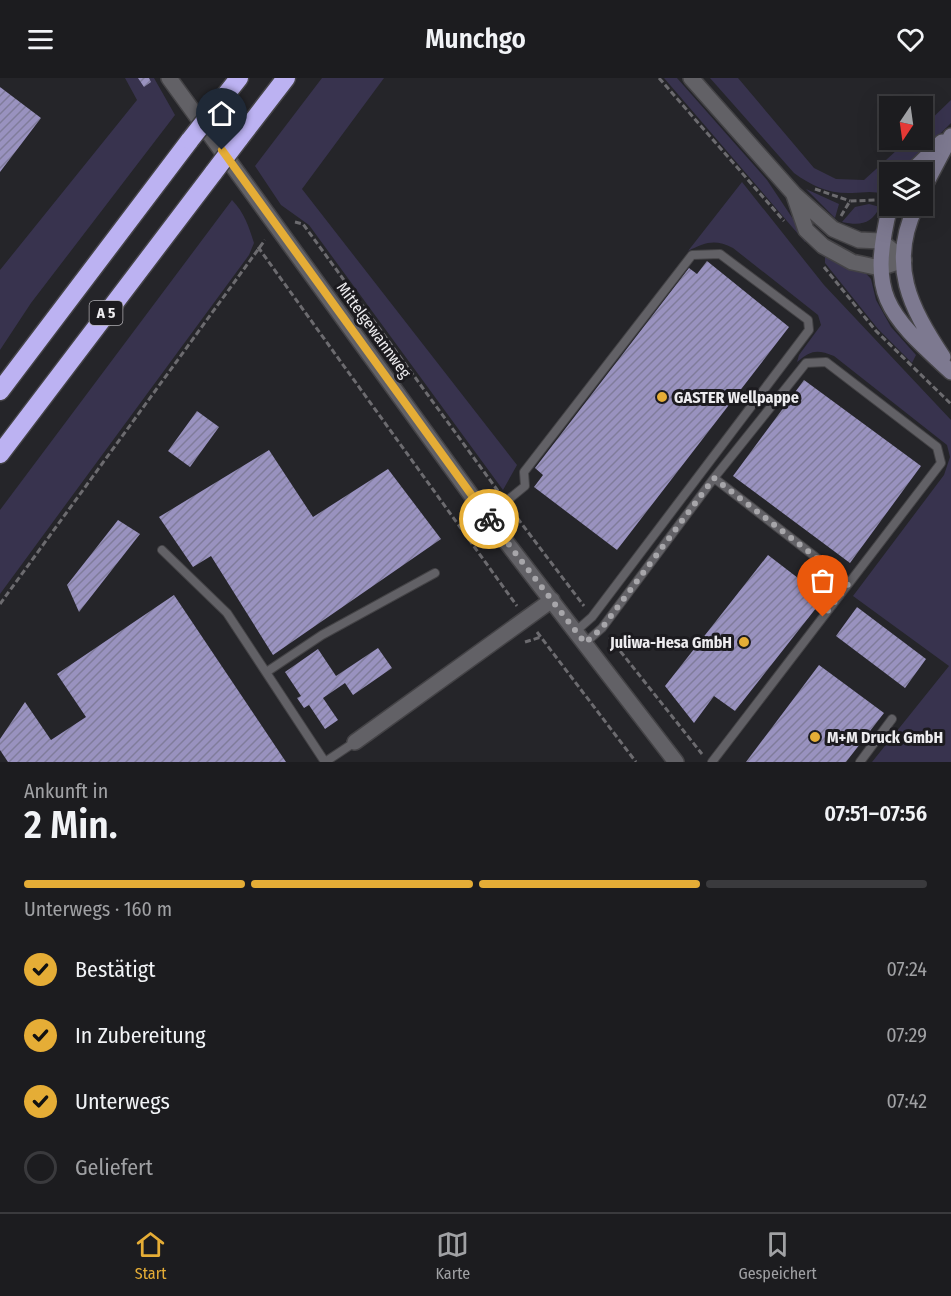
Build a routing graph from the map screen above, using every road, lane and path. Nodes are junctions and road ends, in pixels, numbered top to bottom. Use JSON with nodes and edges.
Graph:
{"nodes":[{"id":1,"x":169,"y":78,"type":"edge"},
{"id":2,"x":239,"y":78,"type":"edge"},
{"id":3,"x":286,"y":78,"type":"edge"},
{"id":4,"x":659,"y":78,"type":"edge"},
{"id":5,"x":692,"y":78,"type":"edge"},
{"id":6,"x":951,"y":135,"type":"edge"},
{"id":7,"x":922,"y":162,"type":"edge"},
{"id":8,"x":933,"y":170,"type":"edge"},
{"id":9,"x":794,"y":194,"type":"junction"},
{"id":10,"x":887,"y":216,"type":"edge"},
{"id":11,"x":913,"y":216,"type":"edge"},
{"id":12,"x":293,"y":222,"type":"dead end"},
{"id":13,"x":787,"y":224,"type":"dead end"},
{"id":14,"x":277,"y":227,"type":"junction"},
{"id":15,"x":881,"y":241,"type":"junction"},
{"id":16,"x":258,"y":247,"type":"junction"},
{"id":17,"x":904,"y":260,"type":"junction"},
{"id":18,"x":822,"y":264,"type":"dead end"},
{"id":19,"x":880,"y":268,"type":"junction"},
{"id":20,"x":951,"y":371,"type":"edge"},
{"id":21,"x":0,"y":391,"type":"edge"},
{"id":22,"x":951,"y":404,"type":"edge"},
{"id":23,"x":0,"y":454,"type":"edge"},
{"id":24,"x":714,"y":478,"type":"junction"},
{"id":25,"x":506,"y":502,"type":"junction"},
{"id":26,"x":487,"y":516,"type":"junction"},
{"id":27,"x":162,"y":550,"type":"dead end"},
{"id":28,"x":435,"y":573,"type":"dead end"},
{"id":29,"x":849,"y":583,"type":"junction"},
{"id":30,"x":552,"y":600,"type":"junction"},
{"id":31,"x":0,"y":604,"type":"edge"},
{"id":32,"x":592,"y":617,"type":"junction"},
{"id":33,"x":529,"y":618,"type":"junction"},
{"id":34,"x":602,"y":628,"type":"junction"},
{"id":35,"x":581,"y":637,"type":"junction"},
{"id":36,"x":268,"y":671,"type":"junction"},
{"id":37,"x":892,"y":719,"type":"dead end"},
{"id":38,"x":355,"y":742,"type":"joint"},
{"id":39,"x":325,"y":762,"type":"edge"},
{"id":40,"x":636,"y":762,"type":"edge"},
{"id":41,"x":676,"y":762,"type":"edge"},
{"id":42,"x":710,"y":762,"type":"edge"},
{"id":43,"x":860,"y":762,"type":"edge"}],
"edges":[{"from":1,"to":14,"type":"street","name":"Mittelgewannweg"},
{"from":2,"to":21,"type":"highway","number":"A 5","bridge":true},
{"from":3,"to":23,"type":"highway","number":"A 5","bridge":true},
{"from":4,"to":13,"type":"path"},
{"from":5,"to":9,"type":"street"},
{"from":6,"to":7,"type":"main road"},
{"from":6,"to":8,"type":"main road"},
{"from":9,"to":15,"type":"street"},
{"from":9,"to":19,"type":"street"},
{"from":10,"to":15,"type":"main road"},
{"from":11,"to":17,"type":"main road"},
{"from":12,"to":25,"type":"path"},
{"from":14,"to":16,"type":"path"},
{"from":14,"to":26,"type":"street","name":"Mittelgewannweg"},
{"from":15,"to":17,"type":"street"},
{"from":15,"to":19,"type":"main road"},
{"from":16,"to":31,"type":"path"},
{"from":16,"to":33,"type":"path"},
{"from":17,"to":19,"type":"street"},
{"from":17,"to":20,"type":"main road"},
{"from":18,"to":22,"type":"path"},
{"from":19,"to":20,"type":"main road"},
{"from":24,"to":29,"type":"lane"},
{"from":24,"to":29,"type":"lane"},
{"from":24,"to":34,"type":"lane"},
{"from":25,"to":26,"type":"lane"},
{"from":25,"to":32,"type":"path"},
{"from":25,"to":32,"type":"lane"},
{"from":26,"to":30,"type":"street","name":"Mittelgewannweg"},
{"from":27,"to":36,"type":"lane"},
{"from":28,"to":36,"type":"lane"},
{"from":29,"to":42,"type":"lane"},
{"from":30,"to":33,"type":"street"},
{"from":30,"to":35,"type":"street","name":"Mittelgewannweg"},
{"from":32,"to":35,"type":"lane"},
{"from":33,"to":38,"type":"street"},
{"from":33,"to":40,"type":"path"},
{"from":34,"to":35,"type":"lane"},
{"from":34,"to":42,"type":"path"},
{"from":35,"to":41,"type":"street","name":"Mittelgewannweg"},
{"from":36,"to":39,"type":"lane"},
{"from":37,"to":43,"type":"lane"},
{"from":38,"to":39,"type":"lane"}]}
